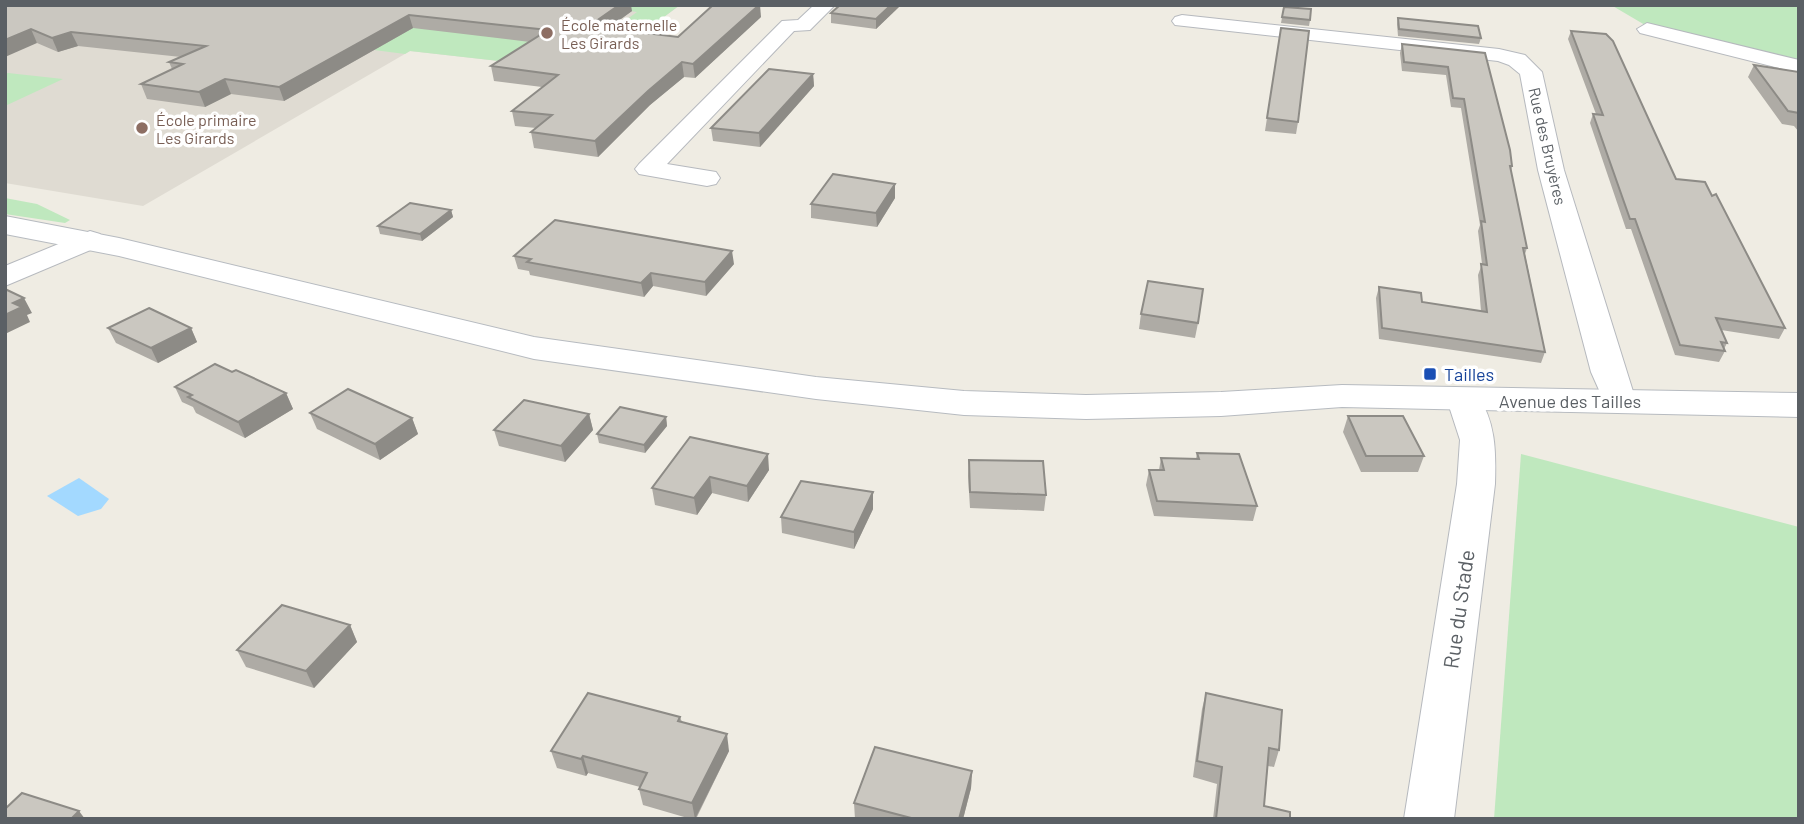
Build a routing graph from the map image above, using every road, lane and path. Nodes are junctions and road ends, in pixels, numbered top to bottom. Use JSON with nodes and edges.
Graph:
{"nodes":[{"id":1,"x":826,"y":5,"type":"edge"},
{"id":2,"x":1182,"y":21,"type":"dead end"},
{"id":3,"x":1647,"y":29,"type":"dead end"},
{"id":4,"x":1799,"y":67,"type":"edge"},
{"id":5,"x":707,"y":178,"type":"dead end"},
{"id":6,"x":5,"y":225,"type":"edge"},
{"id":7,"x":5,"y":231,"type":"edge"},
{"id":8,"x":44,"y":233,"type":"junction"},
{"id":9,"x":90,"y":240,"type":"junction"},
{"id":10,"x":5,"y":277,"type":"edge"},
{"id":11,"x":1464,"y":400,"type":"junction"},
{"id":12,"x":1619,"y":401,"type":"junction"},
{"id":13,"x":1799,"y":405,"type":"edge"},
{"id":14,"x":1429,"y":819,"type":"edge"}],
"edges":[{"from":1,"to":5,"type":"street"},
{"from":2,"to":12,"type":"street","name":"Rue des Bruyères"},
{"from":3,"to":4,"type":"street"},
{"from":6,"to":8,"type":"street"},
{"from":7,"to":8,"type":"street"},
{"from":8,"to":9,"type":"street","name":"Avenue des Tailles"},
{"from":9,"to":10,"type":"street"},
{"from":9,"to":11,"type":"street","name":"Avenue des Tailles"},
{"from":11,"to":12,"type":"street","name":"Avenue des Tailles"},
{"from":11,"to":14,"type":"street","name":"Rue du Stade"},
{"from":12,"to":13,"type":"street","name":"Avenue des Tailles"}]}
